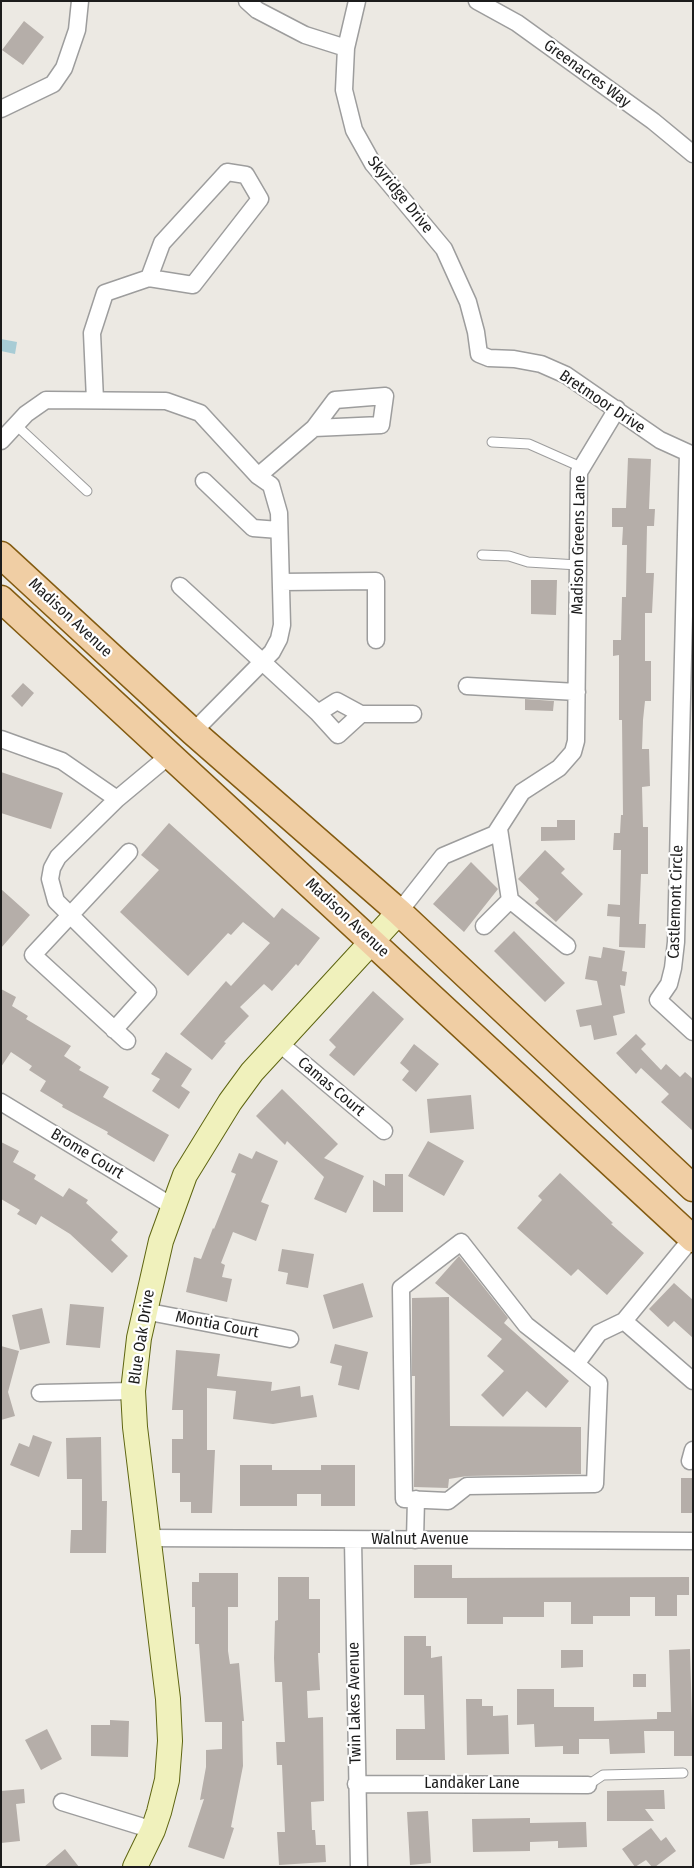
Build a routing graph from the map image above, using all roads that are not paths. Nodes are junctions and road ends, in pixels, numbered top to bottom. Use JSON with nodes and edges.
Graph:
{"nodes":[{"id":1,"x":80,"y":1,"type":"edge"},
{"id":2,"x":247,"y":1,"type":"edge"},
{"id":3,"x":357,"y":1,"type":"edge"},
{"id":4,"x":476,"y":1,"type":"edge"},
{"id":5,"x":346,"y":48,"type":"junction"},
{"id":6,"x":1,"y":109,"type":"edge"},
{"id":7,"x":693,"y":154,"type":"edge"},
{"id":8,"x":149,"y":278,"type":"junction"},
{"id":9,"x":479,"y":354,"type":"joint"},
{"id":10,"x":95,"y":400,"type":"junction"},
{"id":11,"x":617,"y":409,"type":"junction"},
{"id":12,"x":314,"y":428,"type":"dead end"},
{"id":13,"x":7,"y":432,"type":"edge"},
{"id":14,"x":492,"y":442,"type":"dead end"},
{"id":15,"x":691,"y":454,"type":"edge"},
{"id":16,"x":581,"y":466,"type":"junction"},
{"id":17,"x":258,"y":476,"type":"junction"},
{"id":18,"x":204,"y":481,"type":"dead end"},
{"id":19,"x":87,"y":491,"type":"dead end"},
{"id":20,"x":280,"y":530,"type":"junction"},
{"id":21,"x":1,"y":554,"type":"edge"},
{"id":22,"x":482,"y":555,"type":"dead end"},
{"id":23,"x":578,"y":565,"type":"junction"},
{"id":24,"x":281,"y":582,"type":"junction"},
{"id":25,"x":180,"y":586,"type":"dead end"},
{"id":26,"x":1,"y":599,"type":"edge"},
{"id":27,"x":376,"y":640,"type":"dead end"},
{"id":28,"x":262,"y":662,"type":"junction"},
{"id":29,"x":467,"y":686,"type":"dead end"},
{"id":30,"x":577,"y":692,"type":"junction"},
{"id":31,"x":318,"y":713,"type":"junction"},
{"id":32,"x":361,"y":714,"type":"junction"},
{"id":33,"x":414,"y":714,"type":"dead end"},
{"id":34,"x":193,"y":732,"type":"junction"},
{"id":35,"x":1,"y":739,"type":"edge"},
{"id":36,"x":171,"y":754,"type":"junction"},
{"id":37,"x":117,"y":799,"type":"junction"},
{"id":38,"x":499,"y":829,"type":"junction"},
{"id":39,"x":129,"y":852,"type":"dead end"},
{"id":40,"x":510,"y":900,"type":"junction"},
{"id":41,"x":398,"y":912,"type":"junction"},
{"id":42,"x":70,"y":916,"type":"junction"},
{"id":43,"x":484,"y":926,"type":"dead end"},
{"id":44,"x":372,"y":941,"type":"junction"},
{"id":45,"x":567,"y":946,"type":"dead end"},
{"id":46,"x":114,"y":1030,"type":"junction"},
{"id":47,"x":693,"y":1032,"type":"edge"},
{"id":48,"x":127,"y":1041,"type":"dead end"},
{"id":49,"x":279,"y":1043,"type":"junction"},
{"id":50,"x":1,"y":1102,"type":"edge"},
{"id":51,"x":384,"y":1131,"type":"dead end"},
{"id":52,"x":693,"y":1188,"type":"edge"},
{"id":53,"x":172,"y":1206,"type":"junction"},
{"id":54,"x":692,"y":1238,"type":"edge"},
{"id":55,"x":144,"y":1310,"type":"junction"},
{"id":56,"x":624,"y":1321,"type":"junction"},
{"id":57,"x":290,"y":1339,"type":"dead end"},
{"id":58,"x":576,"y":1364,"type":"junction"},
{"id":59,"x":693,"y":1381,"type":"edge"},
{"id":60,"x":134,"y":1391,"type":"junction"},
{"id":61,"x":40,"y":1393,"type":"dead end"},
{"id":62,"x":416,"y":1499,"type":"junction"},
{"id":63,"x":147,"y":1538,"type":"junction"},
{"id":64,"x":353,"y":1540,"type":"junction"},
{"id":65,"x":415,"y":1540,"type":"junction"},
{"id":66,"x":693,"y":1541,"type":"edge"},
{"id":67,"x":683,"y":1773,"type":"dead end"},
{"id":68,"x":356,"y":1784,"type":"junction"},
{"id":69,"x":588,"y":1785,"type":"joint"},
{"id":70,"x":62,"y":1802,"type":"dead end"},
{"id":71,"x":153,"y":1830,"type":"junction"},
{"id":72,"x":135,"y":1867,"type":"edge"},
{"id":73,"x":359,"y":1867,"type":"edge"}],
"edges":[{"from":1,"to":6,"type":"street"},
{"from":2,"to":5,"type":"street"},
{"from":3,"to":5,"type":"street","name":"Skyridge Drive"},
{"from":4,"to":7,"type":"street","name":"Greenacres Way"},
{"from":5,"to":9,"type":"street","name":"Skyridge Drive"},
{"from":8,"to":8,"type":"street"},
{"from":8,"to":10,"type":"street"},
{"from":9,"to":11,"type":"street","name":"Bretmoor Drive"},
{"from":10,"to":13,"type":"street"},
{"from":10,"to":17,"type":"street"},
{"from":11,"to":15,"type":"street","name":"Bretmoor Drive"},
{"from":11,"to":16,"type":"street","name":"Madison Greens Lane"},
{"from":12,"to":17,"type":"street"},
{"from":13,"to":19,"type":"lane"},
{"from":14,"to":16,"type":"lane"},
{"from":15,"to":47,"type":"street","name":"Castlemont Circle"},
{"from":16,"to":23,"type":"street","name":"Madison Greens Lane"},
{"from":17,"to":20,"type":"street"},
{"from":18,"to":20,"type":"street"},
{"from":20,"to":24,"type":"street"},
{"from":21,"to":34,"type":"main road","name":"Madison Avenue"},
{"from":22,"to":23,"type":"lane"},
{"from":23,"to":30,"type":"street","name":"Madison Greens Lane"},
{"from":24,"to":27,"type":"street"},
{"from":24,"to":28,"type":"street"},
{"from":25,"to":28,"type":"street"},
{"from":26,"to":36,"type":"main road","name":"Madison Avenue"},
{"from":28,"to":31,"type":"street"},
{"from":28,"to":34,"type":"street"},
{"from":29,"to":30,"type":"street"},
{"from":30,"to":38,"type":"street","name":"Madison Greens Lane"},
{"from":31,"to":32,"type":"street"},
{"from":31,"to":32,"type":"street"},
{"from":32,"to":33,"type":"street"},
{"from":34,"to":41,"type":"main road","name":"Madison Avenue"},
{"from":35,"to":37,"type":"street"},
{"from":36,"to":37,"type":"street"},
{"from":36,"to":44,"type":"main road","name":"Madison Avenue"},
{"from":37,"to":42,"type":"street"},
{"from":38,"to":40,"type":"street"},
{"from":38,"to":41,"type":"street"},
{"from":39,"to":42,"type":"street"},
{"from":40,"to":43,"type":"street"},
{"from":40,"to":45,"type":"street"},
{"from":41,"to":44,"type":"street","name":"Blue Oak Drive"},
{"from":41,"to":52,"type":"main road","name":"Madison Avenue"},
{"from":42,"to":46,"type":"street"},
{"from":42,"to":46,"type":"street"},
{"from":44,"to":49,"type":"street","name":"Blue Oak Drive"},
{"from":44,"to":54,"type":"main road","name":"Madison Avenue"},
{"from":46,"to":48,"type":"street"},
{"from":49,"to":51,"type":"street","name":"Camas Court"},
{"from":49,"to":53,"type":"street","name":"Blue Oak Drive"},
{"from":50,"to":53,"type":"street","name":"Brome Court"},
{"from":53,"to":55,"type":"street","name":"Blue Oak Drive"},
{"from":54,"to":56,"type":"street"},
{"from":55,"to":57,"type":"street","name":"Montia Court"},
{"from":55,"to":60,"type":"street","name":"Blue Oak Drive"},
{"from":56,"to":58,"type":"street"},
{"from":56,"to":59,"type":"street"},
{"from":58,"to":62,"type":"street"},
{"from":58,"to":62,"type":"street"},
{"from":60,"to":61,"type":"street"},
{"from":60,"to":63,"type":"street","name":"Blue Oak Drive"},
{"from":62,"to":65,"type":"street"},
{"from":63,"to":64,"type":"street","name":"Walnut Avenue"},
{"from":63,"to":71,"type":"street","name":"Blue Oak Drive"},
{"from":64,"to":65,"type":"street","name":"Walnut Avenue"},
{"from":64,"to":68,"type":"street","name":"Twin Lakes Avenue"},
{"from":65,"to":66,"type":"street","name":"Walnut Avenue"},
{"from":67,"to":69,"type":"lane"},
{"from":68,"to":69,"type":"street","name":"Landaker Lane"},
{"from":68,"to":73,"type":"street","name":"Twin Lakes Avenue"},
{"from":70,"to":71,"type":"street"},
{"from":71,"to":72,"type":"street","name":"Blue Oak Drive"}]}
